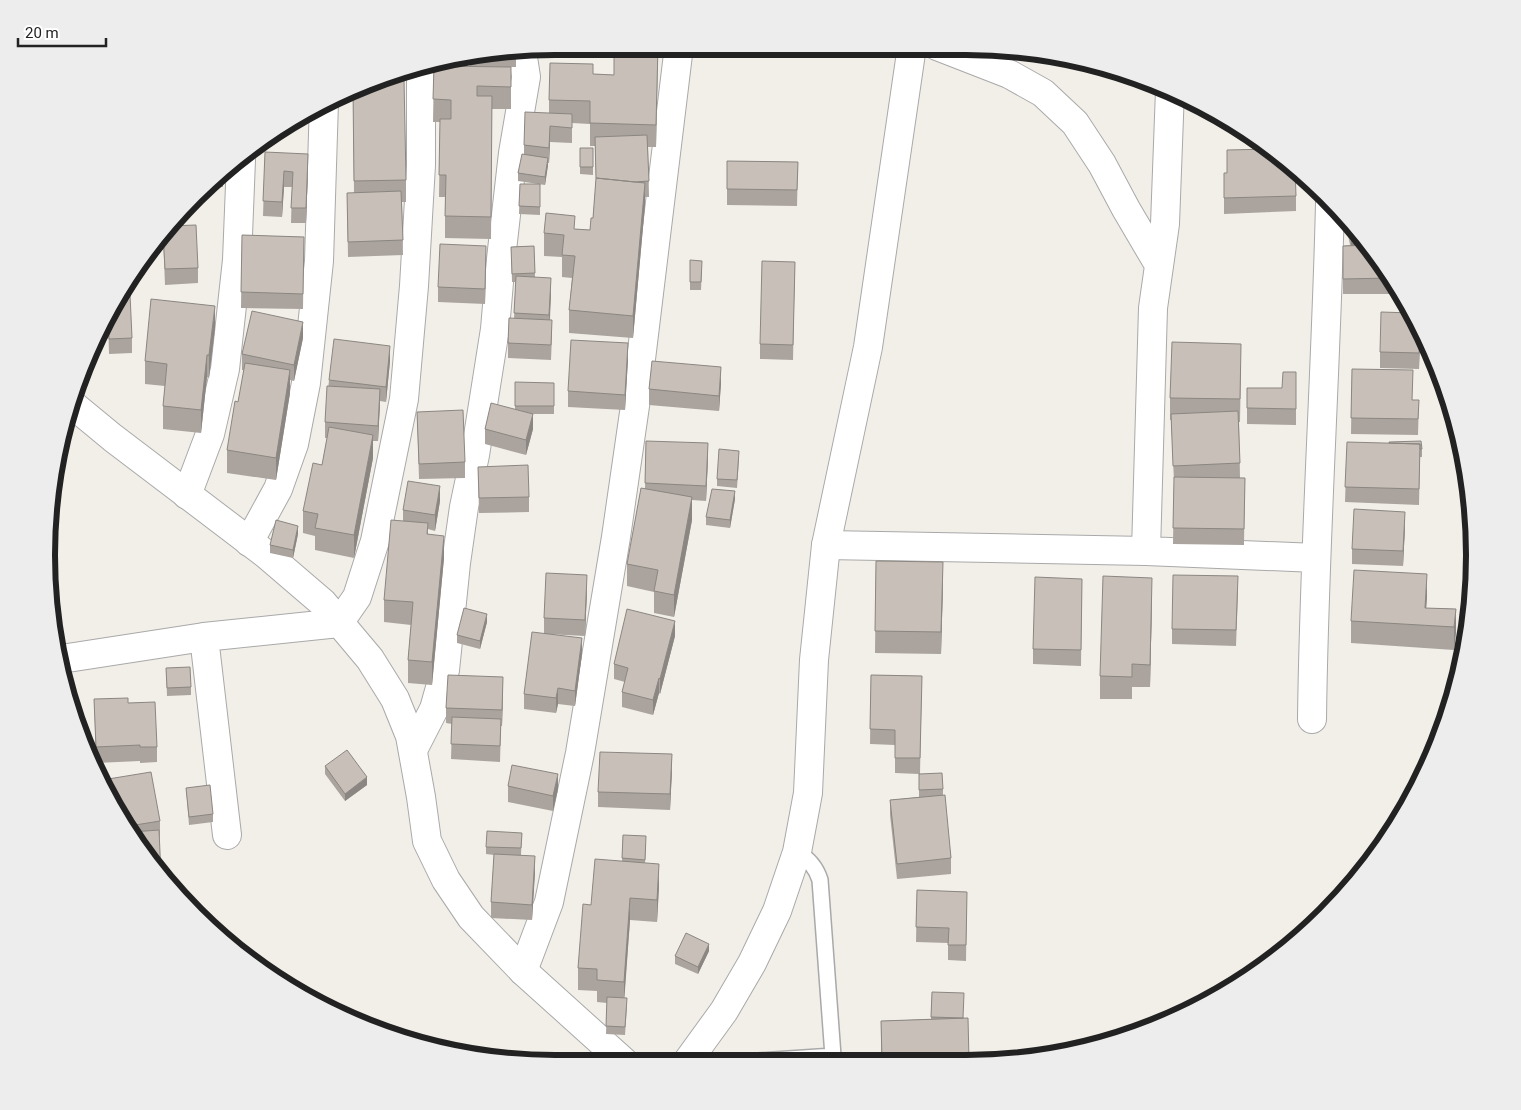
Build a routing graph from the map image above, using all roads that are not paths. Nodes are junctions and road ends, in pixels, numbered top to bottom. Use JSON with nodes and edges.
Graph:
{"nodes":[{"id":1,"x":678,"y":55,"type":"edge"},
{"id":2,"x":911,"y":55,"type":"edge"},
{"id":3,"x":959,"y":55,"type":"edge"},
{"id":4,"x":523,"y":56,"type":"edge"},
{"id":5,"x":420,"y":74,"type":"edge"},
{"id":6,"x":1170,"y":99,"type":"edge"},
{"id":7,"x":324,"y":112,"type":"edge"},
{"id":8,"x":241,"y":166,"type":"edge"},
{"id":9,"x":1330,"y":212,"type":"edge"},
{"id":10,"x":1159,"y":265,"type":"junction"},
{"id":11,"x":77,"y":409,"type":"edge"},
{"id":12,"x":187,"y":495,"type":"junction"},
{"id":13,"x":249,"y":542,"type":"junction"},
{"id":14,"x":826,"y":545,"type":"junction"},
{"id":15,"x":1146,"y":551,"type":"junction"},
{"id":16,"x":1316,"y":558,"type":"junction"},
{"id":17,"x":339,"y":622,"type":"junction"},
{"id":18,"x":204,"y":637,"type":"junction"},
{"id":19,"x":66,"y":658,"type":"edge"},
{"id":20,"x":1312,"y":719,"type":"dead end"},
{"id":21,"x":413,"y":750,"type":"junction"},
{"id":22,"x":227,"y":836,"type":"dead end"},
{"id":23,"x":797,"y":852,"type":"junction"},
{"id":24,"x":522,"y":971,"type":"junction"},
{"id":25,"x":616,"y":1055,"type":"edge"},
{"id":26,"x":697,"y":1055,"type":"edge"},
{"id":27,"x":833,"y":1055,"type":"edge"}],
"edges":[{"from":1,"to":24,"type":"street"},
{"from":2,"to":14,"type":"street"},
{"from":3,"to":10,"type":"street"},
{"from":4,"to":21,"type":"street"},
{"from":5,"to":17,"type":"street"},
{"from":6,"to":10,"type":"street"},
{"from":7,"to":13,"type":"street"},
{"from":8,"to":12,"type":"street"},
{"from":9,"to":16,"type":"street"},
{"from":10,"to":15,"type":"street"},
{"from":11,"to":12,"type":"street"},
{"from":12,"to":13,"type":"street"},
{"from":13,"to":17,"type":"street"},
{"from":14,"to":15,"type":"street"},
{"from":14,"to":23,"type":"street"},
{"from":15,"to":16,"type":"street"},
{"from":16,"to":20,"type":"street"},
{"from":17,"to":18,"type":"street"},
{"from":17,"to":21,"type":"street"},
{"from":18,"to":19,"type":"street"},
{"from":18,"to":22,"type":"street"},
{"from":21,"to":24,"type":"street"},
{"from":23,"to":26,"type":"street"},
{"from":23,"to":27,"type":"lane"},
{"from":24,"to":25,"type":"street"}]}
